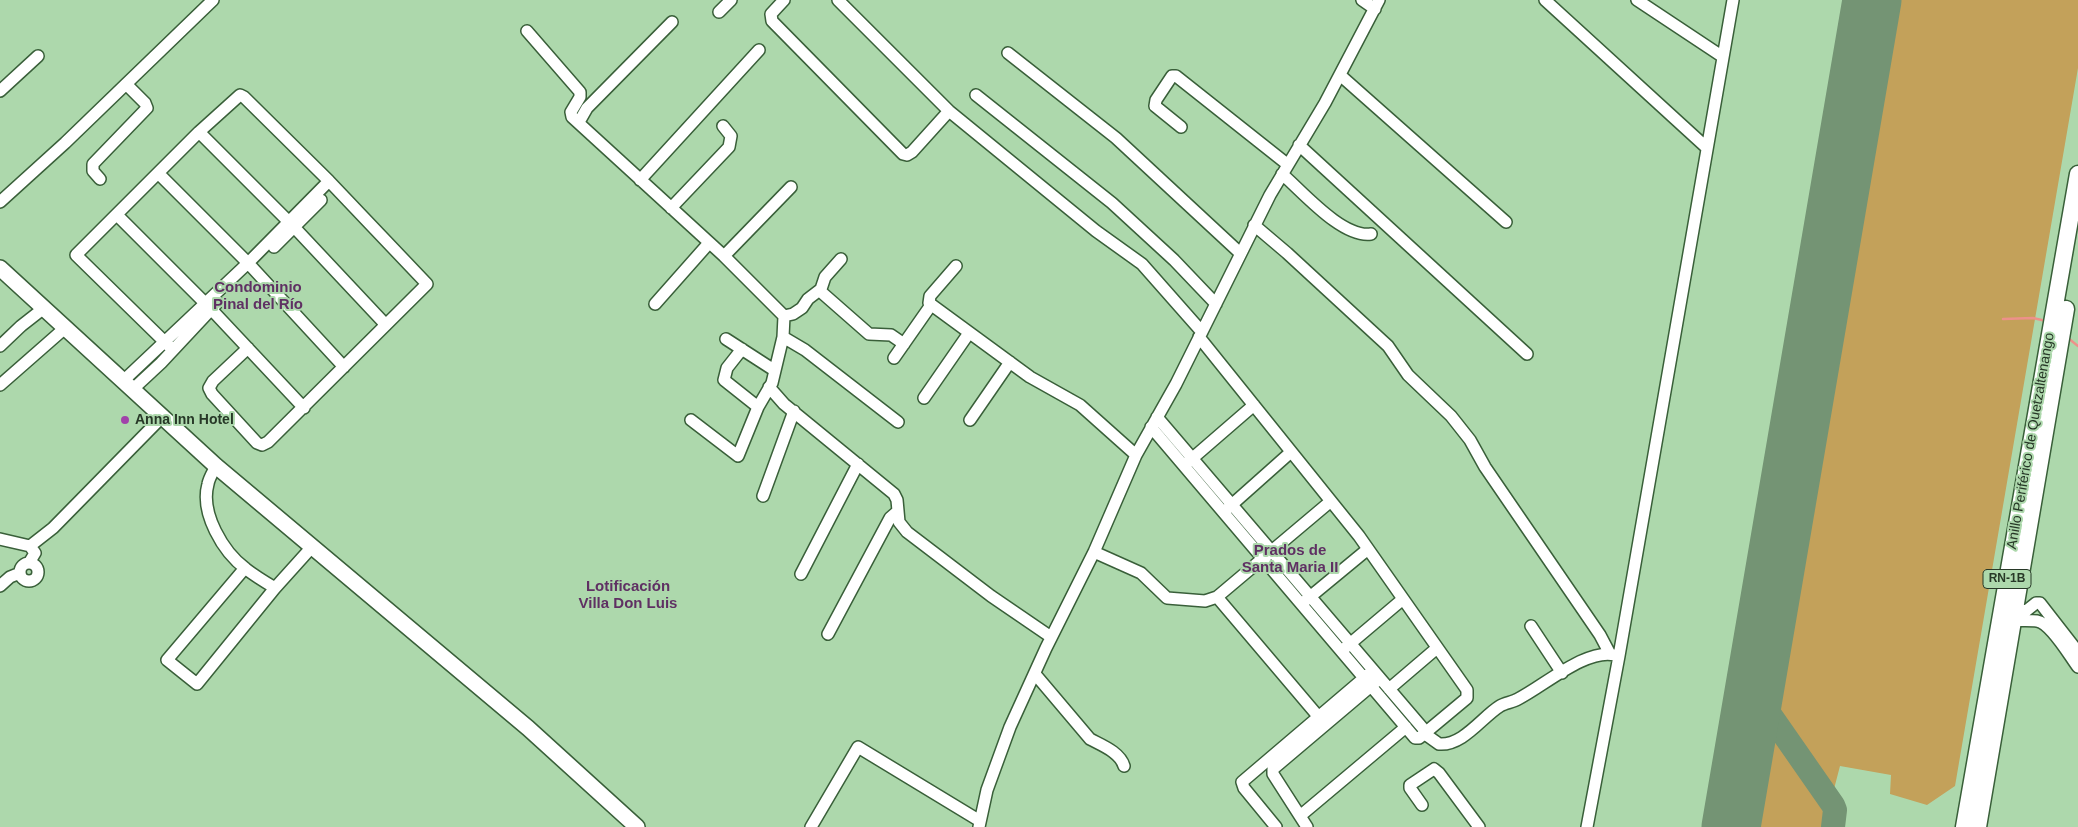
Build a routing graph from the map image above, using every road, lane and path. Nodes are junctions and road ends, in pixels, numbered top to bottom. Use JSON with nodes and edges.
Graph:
{"nodes":[{"id":1,"x":213,"y":0,"type":"edge"},
{"id":2,"x":731,"y":0,"type":"edge"},
{"id":3,"x":784,"y":0,"type":"edge"},
{"id":4,"x":838,"y":0,"type":"edge"},
{"id":5,"x":1362,"y":0,"type":"edge"},
{"id":6,"x":1545,"y":0,"type":"edge"},
{"id":7,"x":1637,"y":0,"type":"edge"},
{"id":8,"x":1734,"y":0,"type":"edge"},
{"id":9,"x":1557,"y":4,"type":"edge"},
{"id":10,"x":1377,"y":5,"type":"edge"},
{"id":11,"x":720,"y":12,"type":"dead end"},
{"id":12,"x":672,"y":22,"type":"dead end"},
{"id":13,"x":527,"y":31,"type":"dead end"},
{"id":14,"x":759,"y":50,"type":"dead end"},
{"id":15,"x":1008,"y":53,"type":"dead end"},
{"id":16,"x":38,"y":56,"type":"dead end"},
{"id":17,"x":1723,"y":57,"type":"junction"},
{"id":18,"x":1340,"y":76,"type":"junction"},
{"id":19,"x":126,"y":84,"type":"junction"},
{"id":20,"x":0,"y":91,"type":"edge"},
{"id":21,"x":976,"y":95,"type":"dead end"},
{"id":22,"x":949,"y":111,"type":"junction"},
{"id":23,"x":579,"y":122,"type":"junction"},
{"id":24,"x":722,"y":126,"type":"dead end"},
{"id":25,"x":1181,"y":127,"type":"dead end"},
{"id":26,"x":199,"y":132,"type":"junction"},
{"id":27,"x":1299,"y":145,"type":"junction"},
{"id":28,"x":1707,"y":148,"type":"junction"},
{"id":29,"x":1285,"y":169,"type":"junction"},
{"id":30,"x":158,"y":174,"type":"junction"},
{"id":31,"x":2078,"y":174,"type":"edge"},
{"id":32,"x":100,"y":179,"type":"dead end"},
{"id":33,"x":640,"y":180,"type":"junction"},
{"id":34,"x":332,"y":184,"type":"junction"},
{"id":35,"x":790,"y":187,"type":"dead end"},
{"id":36,"x":0,"y":202,"type":"edge"},
{"id":37,"x":671,"y":208,"type":"junction"},
{"id":38,"x":117,"y":215,"type":"junction"},
{"id":39,"x":1506,"y":222,"type":"dead end"},
{"id":40,"x":292,"y":224,"type":"junction"},
{"id":41,"x":1254,"y":226,"type":"junction"},
{"id":42,"x":1371,"y":234,"type":"dead end"},
{"id":43,"x":2078,"y":238,"type":"edge"},
{"id":44,"x":710,"y":243,"type":"junction"},
{"id":45,"x":1240,"y":252,"type":"junction"},
{"id":46,"x":724,"y":256,"type":"junction"},
{"id":47,"x":841,"y":259,"type":"dead end"},
{"id":48,"x":250,"y":266,"type":"junction"},
{"id":49,"x":956,"y":266,"type":"dead end"},
{"id":50,"x":0,"y":268,"type":"edge"},
{"id":51,"x":820,"y":291,"type":"junction"},
{"id":52,"x":655,"y":304,"type":"dead end"},
{"id":53,"x":1216,"y":304,"type":"junction"},
{"id":54,"x":209,"y":306,"type":"junction"},
{"id":55,"x":931,"y":306,"type":"junction"},
{"id":56,"x":44,"y":308,"type":"junction"},
{"id":57,"x":784,"y":316,"type":"junction"},
{"id":58,"x":386,"y":325,"type":"junction"},
{"id":59,"x":2057,"y":327,"type":"junction"},
{"id":60,"x":65,"y":328,"type":"junction"},
{"id":61,"x":969,"y":333,"type":"junction"},
{"id":62,"x":1201,"y":335,"type":"junction"},
{"id":63,"x":782,"y":337,"type":"junction"},
{"id":64,"x":726,"y":339,"type":"dead end"},
{"id":65,"x":904,"y":344,"type":"junction"},
{"id":66,"x":0,"y":346,"type":"edge"},
{"id":67,"x":169,"y":346,"type":"junction"},
{"id":68,"x":248,"y":348,"type":"junction"},
{"id":69,"x":742,"y":349,"type":"junction"},
{"id":70,"x":1527,"y":354,"type":"dead end"},
{"id":71,"x":894,"y":358,"type":"dead end"},
{"id":72,"x":1010,"y":362,"type":"junction"},
{"id":73,"x":141,"y":364,"type":"junction"},
{"id":74,"x":344,"y":366,"type":"junction"},
{"id":75,"x":774,"y":370,"type":"junction"},
{"id":76,"x":150,"y":373,"type":"junction"},
{"id":77,"x":0,"y":385,"type":"edge"},
{"id":78,"x":127,"y":386,"type":"junction"},
{"id":79,"x":769,"y":387,"type":"junction"},
{"id":80,"x":924,"y":398,"type":"dead end"},
{"id":81,"x":1254,"y":405,"type":"junction"},
{"id":82,"x":758,"y":407,"type":"junction"},
{"id":83,"x":304,"y":408,"type":"junction"},
{"id":84,"x":794,"y":411,"type":"junction"},
{"id":85,"x":162,"y":417,"type":"junction"},
{"id":86,"x":691,"y":420,"type":"dead end"},
{"id":87,"x":970,"y":420,"type":"dead end"},
{"id":88,"x":898,"y":422,"type":"dead end"},
{"id":89,"x":1154,"y":422,"type":"junction"},
{"id":90,"x":1291,"y":452,"type":"junction"},
{"id":91,"x":1136,"y":455,"type":"junction"},
{"id":92,"x":1188,"y":462,"type":"junction"},
{"id":93,"x":858,"y":464,"type":"junction"},
{"id":94,"x":216,"y":466,"type":"junction"},
{"id":95,"x":763,"y":496,"type":"dead end"},
{"id":96,"x":1330,"y":501,"type":"junction"},
{"id":97,"x":1228,"y":508,"type":"junction"},
{"id":98,"x":898,"y":511,"type":"junction"},
{"id":99,"x":0,"y":539,"type":"edge"},
{"id":100,"x":30,"y":546,"type":"junction"},
{"id":101,"x":311,"y":548,"type":"junction"},
{"id":102,"x":1368,"y":549,"type":"junction"},
{"id":103,"x":1094,"y":552,"type":"junction"},
{"id":104,"x":1267,"y":554,"type":"junction"},
{"id":105,"x":29,"y":563,"type":"junction"},
{"id":106,"x":245,"y":568,"type":"junction"},
{"id":107,"x":20,"y":573,"type":"junction"},
{"id":108,"x":801,"y":574,"type":"dead end"},
{"id":109,"x":0,"y":586,"type":"edge"},
{"id":110,"x":275,"y":588,"type":"junction"},
{"id":111,"x":1217,"y":597,"type":"junction"},
{"id":112,"x":1403,"y":599,"type":"junction"},
{"id":113,"x":1306,"y":600,"type":"junction"},
{"id":114,"x":2015,"y":615,"type":"junction"},
{"id":115,"x":1531,"y":626,"type":"dead end"},
{"id":116,"x":828,"y":634,"type":"dead end"},
{"id":117,"x":1051,"y":637,"type":"junction"},
{"id":118,"x":1346,"y":647,"type":"junction"},
{"id":119,"x":1437,"y":648,"type":"junction"},
{"id":120,"x":2078,"y":652,"type":"edge"},
{"id":121,"x":1614,"y":655,"type":"junction"},
{"id":122,"x":2078,"y":667,"type":"edge"},
{"id":123,"x":1562,"y":673,"type":"junction"},
{"id":124,"x":1035,"y":674,"type":"junction"},
{"id":125,"x":1372,"y":678,"type":"junction"},
{"id":126,"x":1389,"y":689,"type":"junction"},
{"id":127,"x":1322,"y":720,"type":"junction"},
{"id":128,"x":1406,"y":727,"type":"junction"},
{"id":129,"x":1423,"y":735,"type":"junction"},
{"id":130,"x":1124,"y":766,"type":"dead end"},
{"id":131,"x":1422,"y":805,"type":"dead end"},
{"id":132,"x":1300,"y":816,"type":"junction"},
{"id":133,"x":980,"y":824,"type":"edge"},
{"id":134,"x":1981,"y":824,"type":"edge"},
{"id":135,"x":637,"y":827,"type":"edge"},
{"id":136,"x":811,"y":827,"type":"edge"},
{"id":137,"x":1276,"y":827,"type":"edge"},
{"id":138,"x":1307,"y":827,"type":"edge"},
{"id":139,"x":1480,"y":827,"type":"edge"},
{"id":140,"x":1587,"y":827,"type":"edge"},
{"id":141,"x":1964,"y":827,"type":"edge"}],
"edges":[{"from":1,"to":19,"type":"street"},
{"from":2,"to":11,"type":"street"},
{"from":3,"to":22,"type":"street"},
{"from":4,"to":22,"type":"street"},
{"from":5,"to":10,"type":"street"},
{"from":6,"to":9,"type":"street"},
{"from":7,"to":17,"type":"street"},
{"from":8,"to":17,"type":"street"},
{"from":9,"to":28,"type":"street"},
{"from":10,"to":18,"type":"street"},
{"from":12,"to":23,"type":"street"},
{"from":13,"to":23,"type":"street"},
{"from":14,"to":33,"type":"street"},
{"from":15,"to":45,"type":"street"},
{"from":16,"to":20,"type":"street"},
{"from":17,"to":28,"type":"street"},
{"from":18,"to":27,"type":"street"},
{"from":18,"to":39,"type":"street"},
{"from":19,"to":32,"type":"street"},
{"from":19,"to":36,"type":"street"},
{"from":21,"to":53,"type":"street"},
{"from":22,"to":62,"type":"street"},
{"from":23,"to":33,"type":"street"},
{"from":24,"to":37,"type":"street"},
{"from":25,"to":29,"type":"street"},
{"from":26,"to":30,"type":"street"},
{"from":26,"to":34,"type":"street"},
{"from":26,"to":40,"type":"street"},
{"from":27,"to":29,"type":"street"},
{"from":27,"to":70,"type":"street"},
{"from":28,"to":121,"type":"street"},
{"from":29,"to":41,"type":"street"},
{"from":29,"to":42,"type":"street"},
{"from":30,"to":38,"type":"street"},
{"from":30,"to":48,"type":"street"},
{"from":31,"to":59,"type":"highway","name":"Anillo Periférico de Quetzaltenango","number":"RN-1B"},
{"from":33,"to":37,"type":"street"},
{"from":34,"to":40,"type":"street"},
{"from":34,"to":58,"type":"street"},
{"from":35,"to":46,"type":"street"},
{"from":37,"to":44,"type":"street"},
{"from":38,"to":54,"type":"street"},
{"from":38,"to":67,"type":"street"},
{"from":40,"to":48,"type":"street"},
{"from":40,"to":58,"type":"street"},
{"from":41,"to":45,"type":"street"},
{"from":41,"to":121,"type":"street"},
{"from":43,"to":59,"type":"highway","name":"Anillo Periférico de Quetzaltenango","number":"RN-1B"},
{"from":44,"to":46,"type":"street"},
{"from":44,"to":52,"type":"street"},
{"from":45,"to":53,"type":"street"},
{"from":46,"to":57,"type":"street"},
{"from":47,"to":51,"type":"street"},
{"from":48,"to":54,"type":"street"},
{"from":48,"to":74,"type":"street"},
{"from":49,"to":55,"type":"street"},
{"from":50,"to":56,"type":"main road"},
{"from":51,"to":57,"type":"street"},
{"from":51,"to":65,"type":"street"},
{"from":53,"to":62,"type":"street"},
{"from":54,"to":67,"type":"street"},
{"from":54,"to":68,"type":"street"},
{"from":55,"to":61,"type":"street"},
{"from":55,"to":65,"type":"street"},
{"from":56,"to":60,"type":"main road"},
{"from":56,"to":66,"type":"street"},
{"from":57,"to":63,"type":"street"},
{"from":58,"to":74,"type":"street"},
{"from":59,"to":114,"type":"highway","name":"Anillo Periférico de Quetzaltenango","number":"RN-1B"},
{"from":59,"to":141,"type":"highway","name":"Anillo Periférico de Quetzaltenango","number":"RN-1B"},
{"from":60,"to":77,"type":"street"},
{"from":60,"to":78,"type":"main road"},
{"from":61,"to":72,"type":"street"},
{"from":61,"to":80,"type":"street"},
{"from":62,"to":81,"type":"street"},
{"from":62,"to":89,"type":"street"},
{"from":63,"to":75,"type":"street"},
{"from":63,"to":88,"type":"street"},
{"from":64,"to":69,"type":"street"},
{"from":65,"to":71,"type":"street"},
{"from":67,"to":73,"type":"street"},
{"from":67,"to":76,"type":"street"},
{"from":68,"to":83,"type":"street"},
{"from":68,"to":83,"type":"street"},
{"from":69,"to":75,"type":"street"},
{"from":69,"to":82,"type":"street"},
{"from":72,"to":87,"type":"street"},
{"from":72,"to":91,"type":"street"},
{"from":73,"to":76,"type":"street"},
{"from":73,"to":78,"type":"street"},
{"from":74,"to":83,"type":"street"},
{"from":75,"to":79,"type":"street"},
{"from":76,"to":78,"type":"street"},
{"from":78,"to":85,"type":"main road"},
{"from":79,"to":82,"type":"street"},
{"from":79,"to":84,"type":"street"},
{"from":81,"to":90,"type":"street"},
{"from":81,"to":92,"type":"street"},
{"from":82,"to":86,"type":"street"},
{"from":84,"to":93,"type":"street"},
{"from":84,"to":95,"type":"street"},
{"from":85,"to":94,"type":"main road"},
{"from":85,"to":100,"type":"street"},
{"from":89,"to":91,"type":"street"},
{"from":89,"to":92,"type":"street"},
{"from":90,"to":96,"type":"street"},
{"from":90,"to":97,"type":"street"},
{"from":91,"to":103,"type":"street"},
{"from":92,"to":97,"type":"street"},
{"from":93,"to":98,"type":"street"},
{"from":93,"to":108,"type":"street"},
{"from":94,"to":101,"type":"main road"},
{"from":94,"to":106,"type":"street"},
{"from":96,"to":102,"type":"street"},
{"from":96,"to":104,"type":"street"},
{"from":97,"to":104,"type":"street"},
{"from":98,"to":116,"type":"street"},
{"from":98,"to":117,"type":"street"},
{"from":99,"to":100,"type":"street"},
{"from":100,"to":105,"type":"street"},
{"from":101,"to":110,"type":"street"},
{"from":101,"to":135,"type":"main road"},
{"from":102,"to":112,"type":"street"},
{"from":102,"to":113,"type":"street"},
{"from":103,"to":111,"type":"street"},
{"from":103,"to":117,"type":"street"},
{"from":104,"to":111,"type":"street"},
{"from":104,"to":113,"type":"street"},
{"from":105,"to":107,"type":"street"},
{"from":105,"to":107,"type":"street"},
{"from":106,"to":110,"type":"street"},
{"from":106,"to":110,"type":"street"},
{"from":107,"to":109,"type":"street"},
{"from":111,"to":127,"type":"street"},
{"from":112,"to":118,"type":"street"},
{"from":112,"to":119,"type":"street"},
{"from":113,"to":118,"type":"street"},
{"from":114,"to":120,"type":"street"},
{"from":114,"to":122,"type":"street"},
{"from":114,"to":134,"type":"highway","name":"Anillo Periférico de Quetzaltenango","number":"RN-1B"},
{"from":115,"to":123,"type":"street"},
{"from":117,"to":124,"type":"street"},
{"from":118,"to":125,"type":"street"},
{"from":119,"to":126,"type":"street"},
{"from":119,"to":129,"type":"street"},
{"from":121,"to":123,"type":"street"},
{"from":121,"to":140,"type":"street"},
{"from":123,"to":129,"type":"street"},
{"from":124,"to":130,"type":"street"},
{"from":124,"to":133,"type":"street"},
{"from":125,"to":126,"type":"street"},
{"from":125,"to":127,"type":"street"},
{"from":125,"to":128,"type":"street"},
{"from":126,"to":129,"type":"street"},
{"from":127,"to":132,"type":"street"},
{"from":127,"to":137,"type":"street"},
{"from":128,"to":129,"type":"street"},
{"from":128,"to":132,"type":"street"},
{"from":131,"to":139,"type":"street"},
{"from":132,"to":138,"type":"street"},
{"from":133,"to":136,"type":"street"}]}
